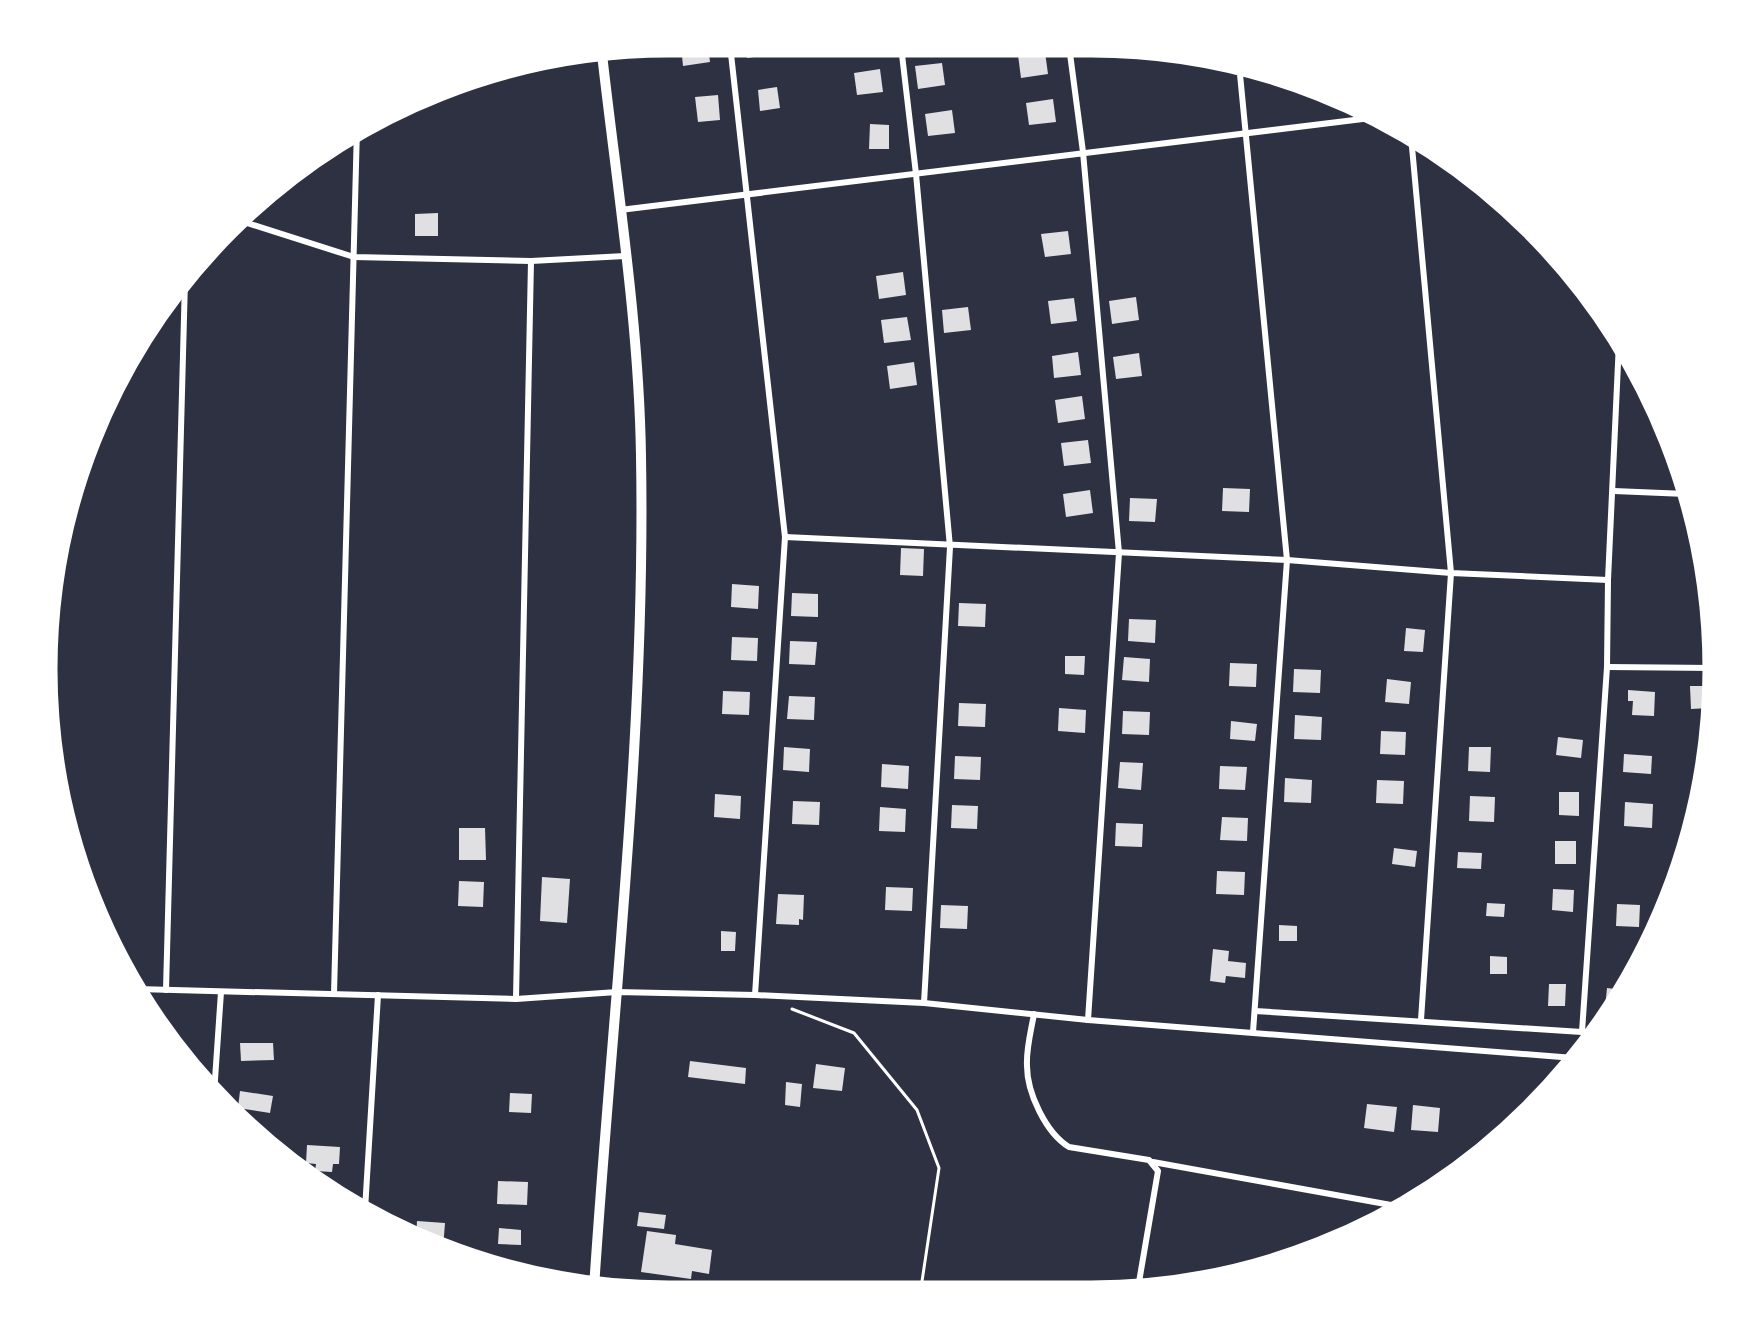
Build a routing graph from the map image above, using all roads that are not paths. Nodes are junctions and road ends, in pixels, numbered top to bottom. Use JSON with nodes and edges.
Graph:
{"nodes":[{"id":1,"x":731,"y":56,"type":"edge"},
{"id":2,"x":902,"y":56,"type":"edge"},
{"id":3,"x":1070,"y":56,"type":"edge"},
{"id":4,"x":603,"y":60,"type":"edge"},
{"id":5,"x":1240,"y":74,"type":"edge"},
{"id":6,"x":1362,"y":119,"type":"edge"},
{"id":7,"x":1248,"y":134,"type":"junction"},
{"id":8,"x":357,"y":141,"type":"edge"},
{"id":9,"x":1412,"y":147,"type":"edge"},
{"id":10,"x":1083,"y":152,"type":"junction"},
{"id":11,"x":916,"y":174,"type":"junction"},
{"id":12,"x":748,"y":194,"type":"junction"},
{"id":13,"x":620,"y":210,"type":"junction"},
{"id":14,"x":248,"y":223,"type":"edge"},
{"id":15,"x":625,"y":256,"type":"junction"},
{"id":16,"x":354,"y":257,"type":"junction"},
{"id":17,"x":531,"y":261,"type":"junction"},
{"id":18,"x":185,"y":293,"type":"edge"},
{"id":19,"x":1619,"y":359,"type":"edge"},
{"id":20,"x":1614,"y":491,"type":"junction"},
{"id":21,"x":1678,"y":494,"type":"edge"},
{"id":22,"x":784,"y":537,"type":"junction"},
{"id":23,"x":950,"y":547,"type":"junction"},
{"id":24,"x":1119,"y":553,"type":"junction"},
{"id":25,"x":1287,"y":561,"type":"junction"},
{"id":26,"x":1451,"y":573,"type":"junction"},
{"id":27,"x":1608,"y":580,"type":"junction"},
{"id":28,"x":1607,"y":667,"type":"junction"},
{"id":29,"x":1704,"y":668,"type":"edge"},
{"id":30,"x":146,"y":989,"type":"edge"},
{"id":31,"x":166,"y":990,"type":"junction"},
{"id":32,"x":221,"y":992,"type":"junction"},
{"id":33,"x":617,"y":992,"type":"junction"},
{"id":34,"x":334,"y":994,"type":"junction"},
{"id":35,"x":755,"y":995,"type":"junction"},
{"id":36,"x":378,"y":996,"type":"junction"},
{"id":37,"x":516,"y":999,"type":"junction"},
{"id":38,"x":924,"y":1003,"type":"junction"},
{"id":39,"x":1256,"y":1011,"type":"junction"},
{"id":40,"x":1034,"y":1014,"type":"junction"},
{"id":41,"x":1088,"y":1020,"type":"junction"},
{"id":42,"x":1422,"y":1020,"type":"junction"},
{"id":43,"x":1253,"y":1032,"type":"junction"},
{"id":44,"x":1565,"y":1057,"type":"edge"},
{"id":45,"x":215,"y":1081,"type":"edge"},
{"id":46,"x":1153,"y":1162,"type":"junction"},
{"id":47,"x":365,"y":1201,"type":"edge"},
{"id":48,"x":1390,"y":1204,"type":"edge"},
{"id":49,"x":595,"y":1278,"type":"edge"},
{"id":50,"x":1139,"y":1280,"type":"edge"}],
"edges":[{"from":1,"to":12,"type":"street"},
{"from":2,"to":11,"type":"street"},
{"from":3,"to":10,"type":"street"},
{"from":4,"to":13,"type":"street"},
{"from":5,"to":7,"type":"street"},
{"from":6,"to":7,"type":"street"},
{"from":7,"to":10,"type":"street"},
{"from":7,"to":25,"type":"street"},
{"from":8,"to":16,"type":"street"},
{"from":9,"to":26,"type":"street"},
{"from":10,"to":11,"type":"street"},
{"from":10,"to":24,"type":"street"},
{"from":11,"to":12,"type":"street"},
{"from":11,"to":23,"type":"street"},
{"from":12,"to":13,"type":"street"},
{"from":12,"to":22,"type":"street"},
{"from":13,"to":15,"type":"street"},
{"from":14,"to":16,"type":"street"},
{"from":15,"to":17,"type":"street"},
{"from":15,"to":33,"type":"street"},
{"from":16,"to":17,"type":"street"},
{"from":16,"to":34,"type":"street"},
{"from":17,"to":37,"type":"street"},
{"from":18,"to":31,"type":"street"},
{"from":19,"to":20,"type":"street"},
{"from":20,"to":21,"type":"street"},
{"from":20,"to":27,"type":"street"},
{"from":22,"to":23,"type":"street"},
{"from":22,"to":35,"type":"street"},
{"from":23,"to":24,"type":"street"},
{"from":23,"to":38,"type":"street"},
{"from":24,"to":25,"type":"street"},
{"from":24,"to":41,"type":"street"},
{"from":25,"to":26,"type":"street"},
{"from":25,"to":39,"type":"street"},
{"from":26,"to":27,"type":"street"},
{"from":26,"to":42,"type":"street"},
{"from":27,"to":28,"type":"street"},
{"from":28,"to":29,"type":"street"},
{"from":28,"to":42,"type":"street"},
{"from":30,"to":31,"type":"street"},
{"from":31,"to":32,"type":"street"},
{"from":32,"to":34,"type":"street"},
{"from":32,"to":45,"type":"street"},
{"from":33,"to":35,"type":"street"},
{"from":33,"to":37,"type":"street"},
{"from":33,"to":49,"type":"street"},
{"from":34,"to":36,"type":"street"},
{"from":35,"to":38,"type":"street"},
{"from":36,"to":37,"type":"street"},
{"from":36,"to":47,"type":"street"},
{"from":38,"to":40,"type":"street"},
{"from":39,"to":42,"type":"street"},
{"from":39,"to":43,"type":"street"},
{"from":40,"to":41,"type":"street"},
{"from":40,"to":46,"type":"street"},
{"from":41,"to":43,"type":"street"},
{"from":43,"to":44,"type":"street"},
{"from":46,"to":48,"type":"street"},
{"from":46,"to":50,"type":"street"}]}
